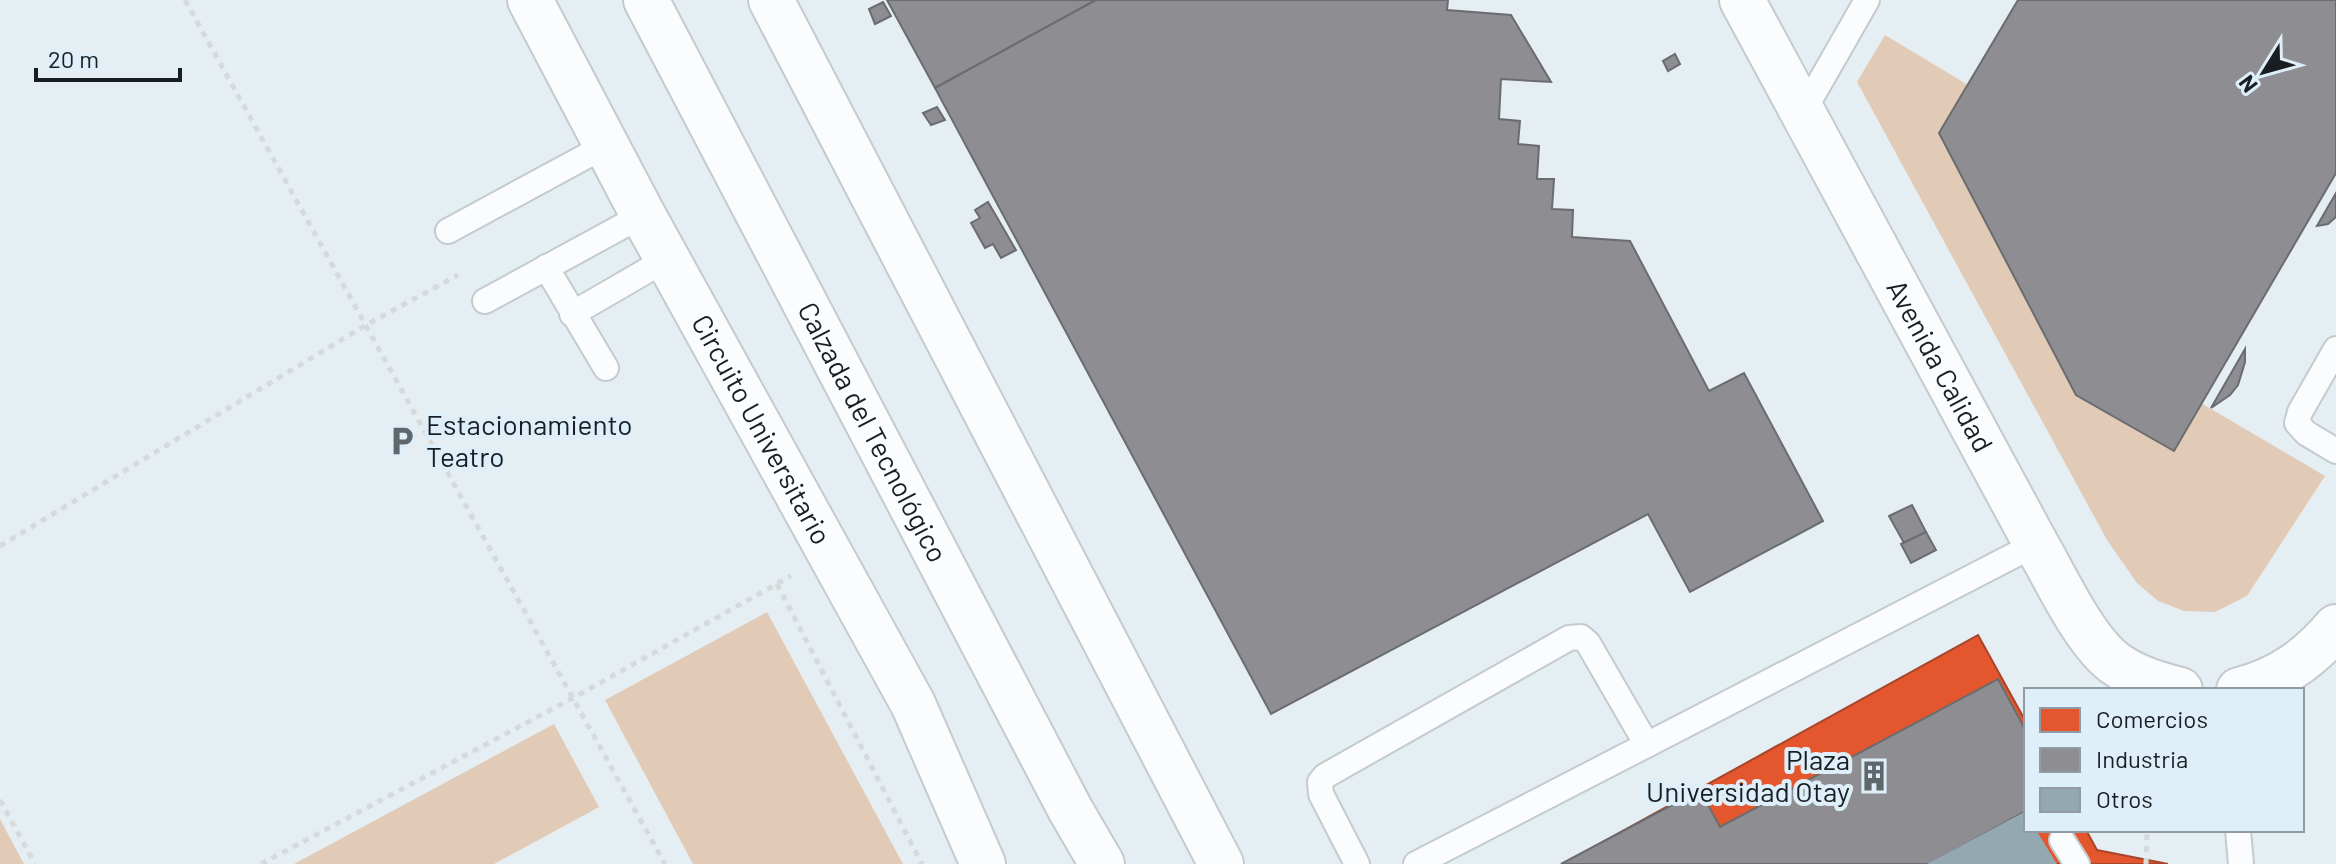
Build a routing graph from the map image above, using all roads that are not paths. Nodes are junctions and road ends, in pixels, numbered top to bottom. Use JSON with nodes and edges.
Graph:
{"nodes":[{"id":1,"x":530,"y":0,"type":"edge"},
{"id":2,"x":646,"y":0,"type":"edge"},
{"id":3,"x":771,"y":0,"type":"edge"},
{"id":4,"x":1742,"y":0,"type":"edge"},
{"id":5,"x":1867,"y":0,"type":"edge"},
{"id":6,"x":1803,"y":112,"type":"junction"},
{"id":7,"x":605,"y":146,"type":"junction"},
{"id":8,"x":643,"y":215,"type":"junction"},
{"id":9,"x":448,"y":231,"type":"dead end"},
{"id":10,"x":667,"y":259,"type":"junction"},
{"id":11,"x":546,"y":267,"type":"junction"},
{"id":12,"x":485,"y":301,"type":"dead end"},
{"id":13,"x":572,"y":314,"type":"junction"},
{"id":14,"x":2336,"y":349,"type":"edge"},
{"id":15,"x":606,"y":368,"type":"dead end"},
{"id":16,"x":2336,"y":451,"type":"edge"},
{"id":17,"x":2036,"y":544,"type":"junction"},
{"id":18,"x":2336,"y":627,"type":"edge"},
{"id":19,"x":2172,"y":688,"type":"edge"},
{"id":20,"x":2247,"y":688,"type":"edge"},
{"id":21,"x":1647,"y":745,"type":"junction"},
{"id":22,"x":2238,"y":832,"type":"edge"},
{"id":23,"x":2062,"y":840,"type":"dead end"},
{"id":24,"x":1093,"y":857,"type":"edge"},
{"id":25,"x":983,"y":864,"type":"edge"},
{"id":26,"x":1221,"y":864,"type":"edge"},
{"id":27,"x":1357,"y":864,"type":"edge"},
{"id":28,"x":1416,"y":864,"type":"edge"},
{"id":29,"x":2077,"y":864,"type":"edge"},
{"id":30,"x":2241,"y":864,"type":"edge"}],
"edges":[{"from":1,"to":7,"type":"street","name":"Circuito Universitario"},
{"from":2,"to":24,"type":"street","name":"Calzada del Tecnológico"},
{"from":3,"to":26,"type":"street"},
{"from":4,"to":6,"type":"street","name":"Avenida Calidad"},
{"from":5,"to":6,"type":"lane"},
{"from":6,"to":17,"type":"street","name":"Avenida Calidad"},
{"from":7,"to":8,"type":"street","name":"Circuito Universitario"},
{"from":7,"to":9,"type":"lane"},
{"from":8,"to":10,"type":"street","name":"Circuito Universitario"},
{"from":8,"to":11,"type":"lane"},
{"from":10,"to":13,"type":"lane"},
{"from":10,"to":25,"type":"street","name":"Circuito Universitario"},
{"from":11,"to":12,"type":"lane"},
{"from":11,"to":13,"type":"lane"},
{"from":13,"to":15,"type":"lane"},
{"from":14,"to":16,"type":"lane"},
{"from":17,"to":19,"type":"street","name":"Avenida Calidad"},
{"from":17,"to":21,"type":"lane"},
{"from":18,"to":20,"type":"street"},
{"from":21,"to":27,"type":"lane"},
{"from":21,"to":28,"type":"lane"},
{"from":22,"to":30,"type":"lane"},
{"from":23,"to":29,"type":"lane"}]}
